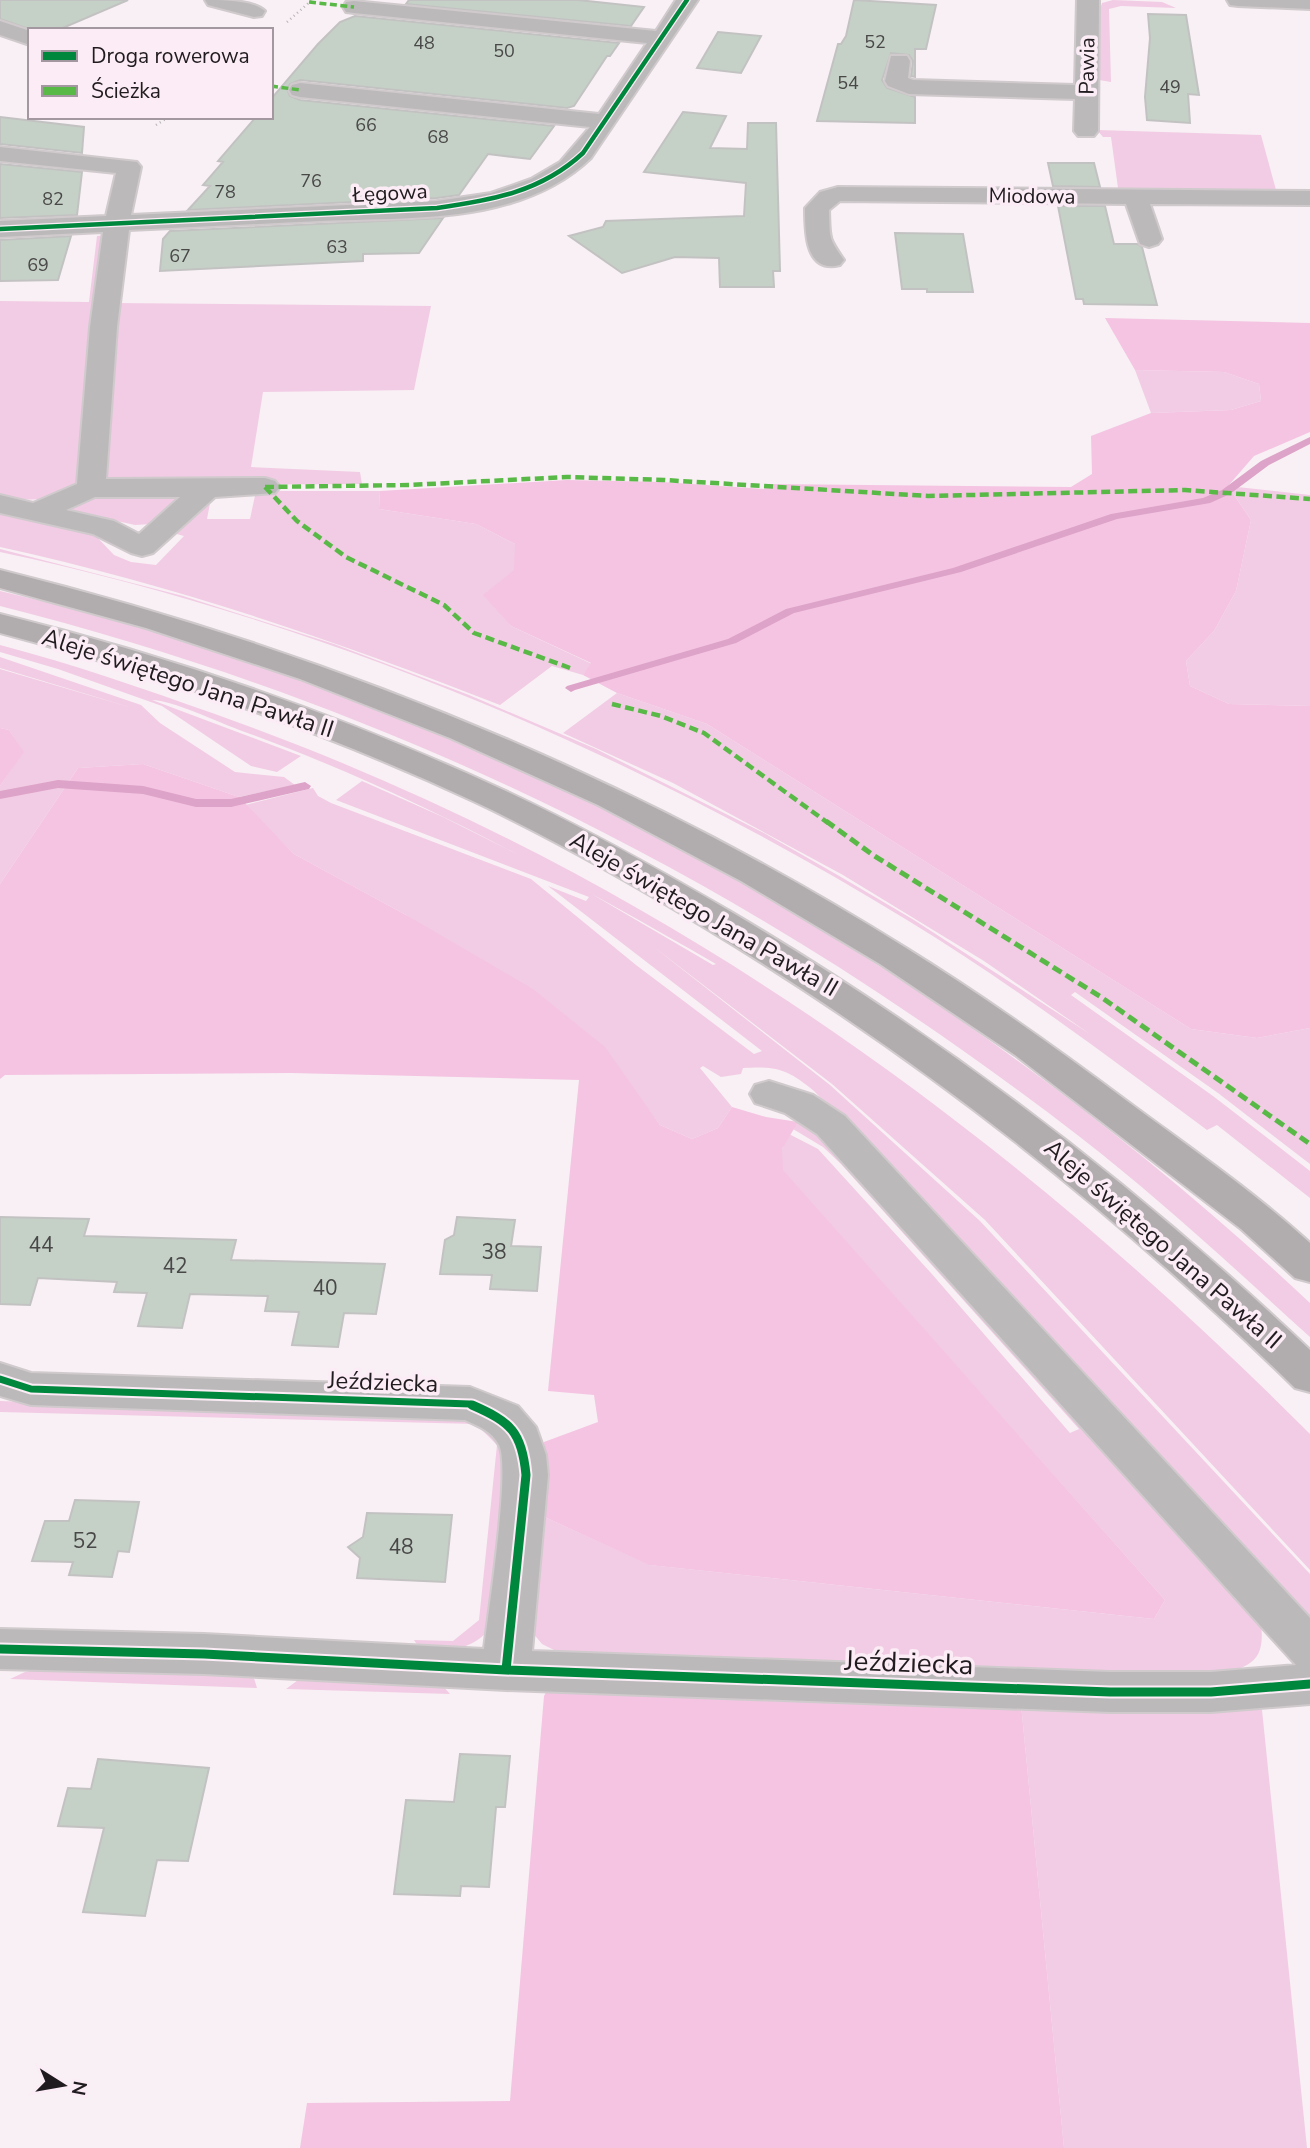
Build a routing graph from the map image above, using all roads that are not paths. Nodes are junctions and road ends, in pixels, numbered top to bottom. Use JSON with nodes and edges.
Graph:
{"nodes":[{"id":1,"x":216,"y":0,"type":"edge"},
{"id":2,"x":687,"y":0,"type":"edge"},
{"id":3,"x":1088,"y":0,"type":"edge"},
{"id":4,"x":1238,"y":0,"type":"edge"},
{"id":5,"x":1310,"y":3,"type":"edge"},
{"id":6,"x":354,"y":7,"type":"dead end"},
{"id":7,"x":254,"y":11,"type":"dead end"},
{"id":8,"x":0,"y":28,"type":"edge"},
{"id":9,"x":28,"y":36,"type":"edge"},
{"id":10,"x":662,"y":38,"type":"junction"},
{"id":11,"x":899,"y":61,"type":"dead end"},
{"id":12,"x":300,"y":90,"type":"dead end"},
{"id":13,"x":1086,"y":92,"type":"junction"},
{"id":14,"x":606,"y":122,"type":"junction"},
{"id":15,"x":1086,"y":131,"type":"dead end"},
{"id":16,"x":0,"y":154,"type":"edge"},
{"id":17,"x":1136,"y":197,"type":"junction"},
{"id":18,"x":1310,"y":198,"type":"edge"},
{"id":19,"x":115,"y":223,"type":"junction"},
{"id":20,"x":0,"y":229,"type":"edge"},
{"id":21,"x":1149,"y":239,"type":"dead end"},
{"id":22,"x":831,"y":260,"type":"dead end"},
{"id":23,"x":265,"y":487,"type":"dead end"},
{"id":24,"x":91,"y":488,"type":"junction"},
{"id":25,"x":207,"y":488,"type":"junction"},
{"id":26,"x":0,"y":504,"type":"edge"},
{"id":27,"x":36,"y":512,"type":"junction"},
{"id":28,"x":0,"y":579,"type":"edge"},
{"id":29,"x":0,"y":623,"type":"edge"},
{"id":30,"x":769,"y":1094,"type":"dead end"},
{"id":31,"x":1310,"y":1267,"type":"edge"},
{"id":32,"x":1310,"y":1376,"type":"edge"},
{"id":33,"x":0,"y":1379,"type":"edge"},
{"id":34,"x":0,"y":1649,"type":"edge"},
{"id":35,"x":1310,"y":1650,"type":"edge"},
{"id":36,"x":506,"y":1670,"type":"junction"},
{"id":37,"x":1310,"y":1684,"type":"edge"}],
"edges":[{"from":1,"to":7,"type":"street"},
{"from":2,"to":10,"type":"street","name":"Łęgowa"},
{"from":3,"to":13,"type":"street","name":"Pawia"},
{"from":4,"to":5,"type":"street"},
{"from":6,"to":10,"type":"street"},
{"from":8,"to":9,"type":"street"},
{"from":10,"to":14,"type":"street","name":"Łęgowa"},
{"from":11,"to":13,"type":"street"},
{"from":12,"to":14,"type":"street"},
{"from":13,"to":15,"type":"street","name":"Pawia"},
{"from":14,"to":19,"type":"street","name":"Łęgowa"},
{"from":16,"to":19,"type":"street"},
{"from":17,"to":18,"type":"street","name":"Miodowa"},
{"from":17,"to":21,"type":"street"},
{"from":17,"to":22,"type":"street","name":"Miodowa"},
{"from":19,"to":20,"type":"street","name":"Łęgowa"},
{"from":19,"to":24,"type":"street"},
{"from":23,"to":25,"type":"street"},
{"from":24,"to":25,"type":"street"},
{"from":24,"to":27,"type":"street"},
{"from":25,"to":27,"type":"street"},
{"from":26,"to":27,"type":"street"},
{"from":28,"to":31,"type":"highway","name":"Aleje świętego Jana Pawła II"},
{"from":29,"to":32,"type":"highway","name":"Aleje świętego Jana Pawła II"},
{"from":30,"to":35,"type":"street"},
{"from":33,"to":36,"type":"street","name":"Jeździecka"},
{"from":34,"to":36,"type":"street","name":"Jeździecka"},
{"from":36,"to":37,"type":"street","name":"Jeździecka"}]}
